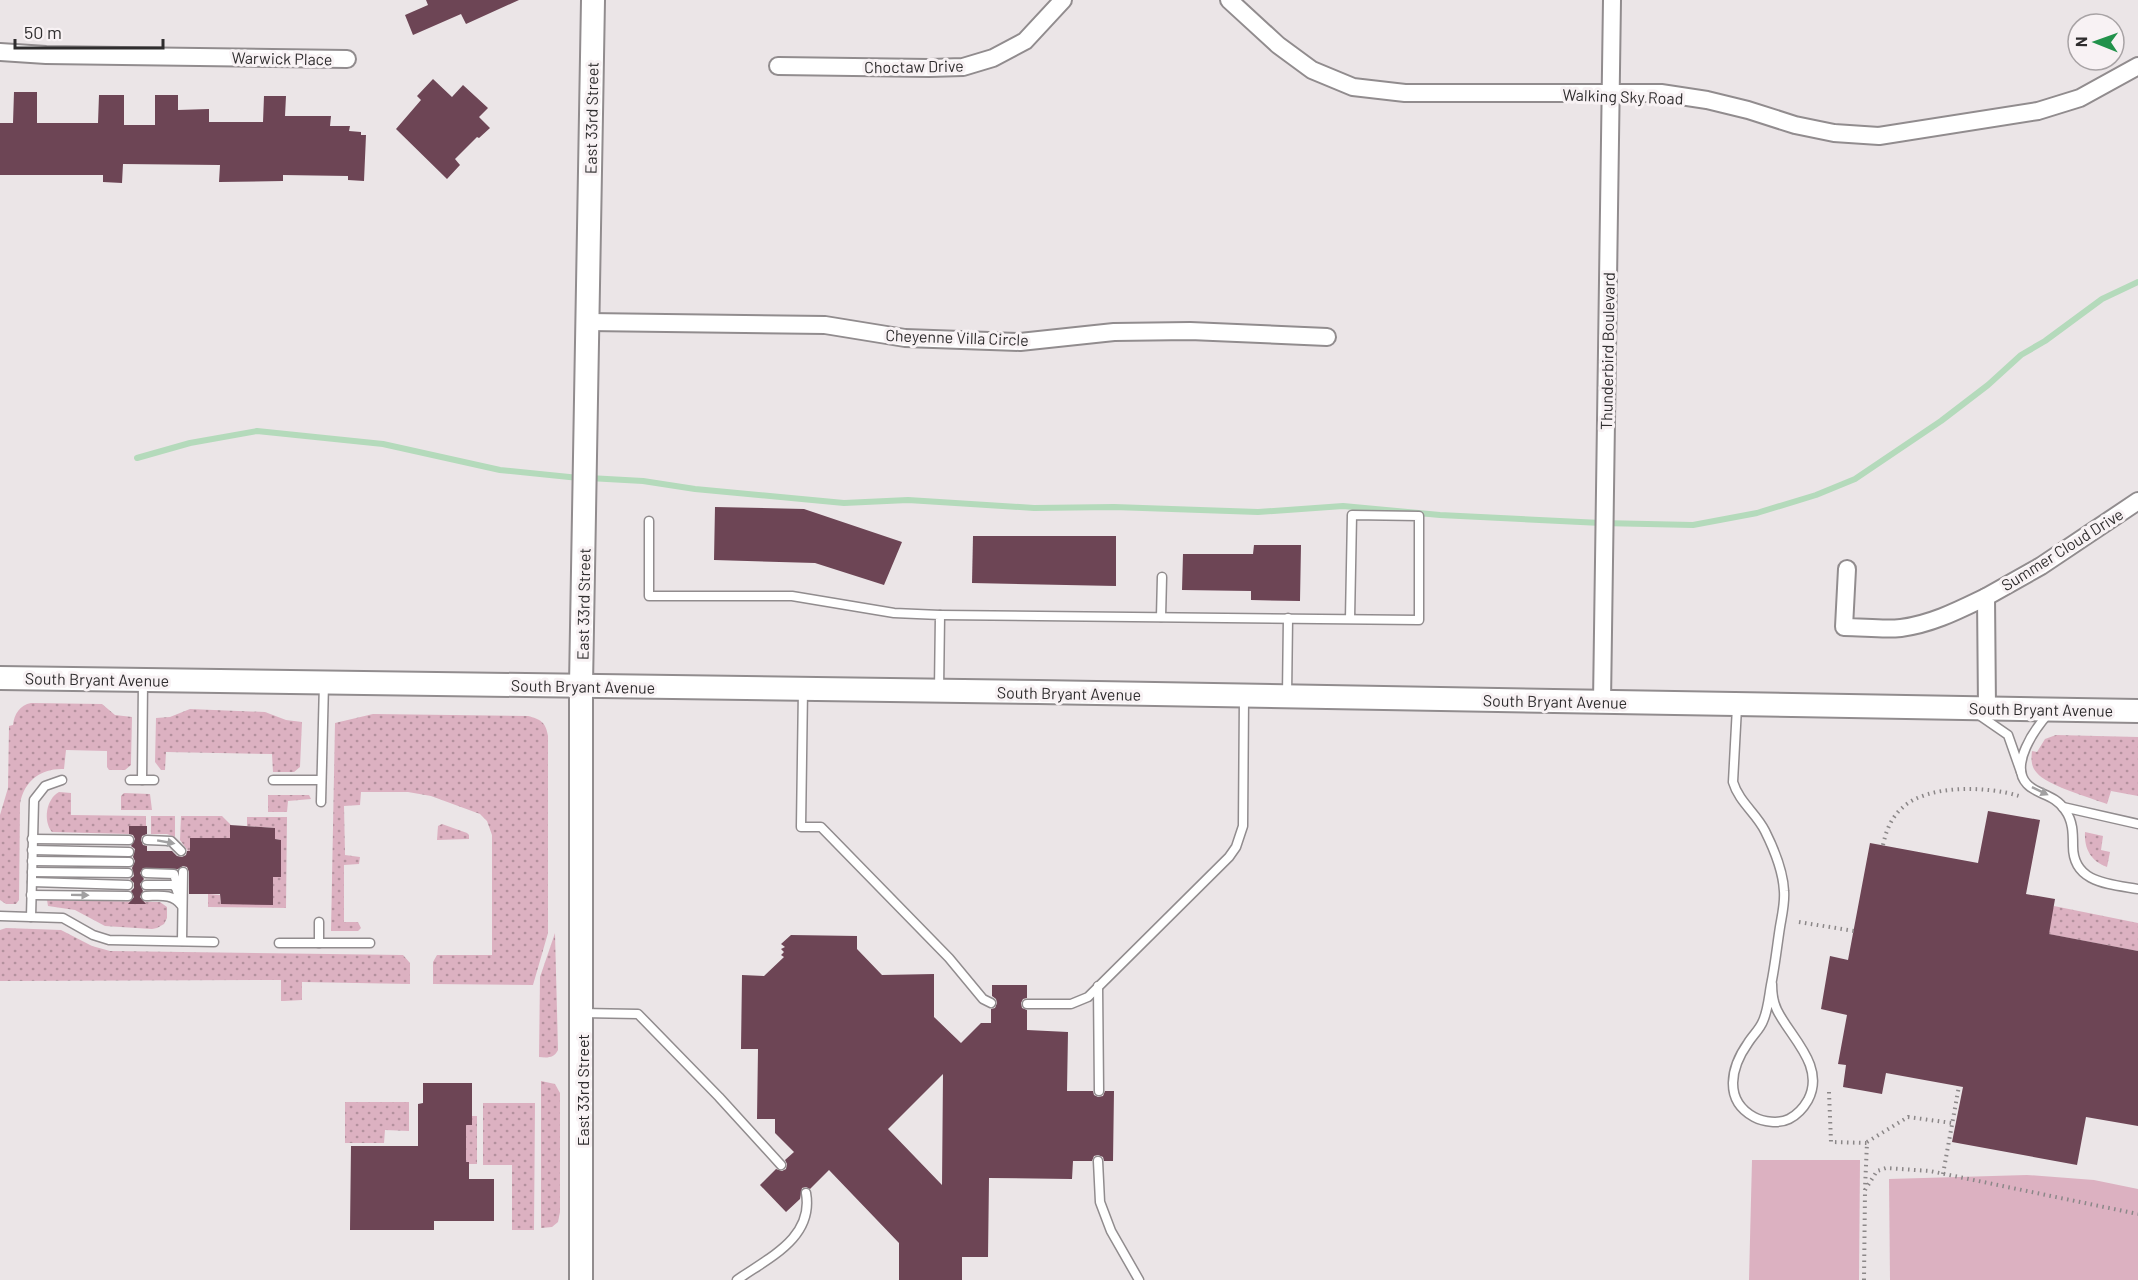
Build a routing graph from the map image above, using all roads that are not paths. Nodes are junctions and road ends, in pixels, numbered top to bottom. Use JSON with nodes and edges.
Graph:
{"nodes":[{"id":1,"x":593,"y":0,"type":"edge"},
{"id":2,"x":1063,"y":0,"type":"edge"},
{"id":3,"x":1229,"y":0,"type":"edge"},
{"id":4,"x":1612,"y":0,"type":"edge"},
{"id":5,"x":0,"y":52,"type":"edge"},
{"id":6,"x":347,"y":59,"type":"dead end"},
{"id":7,"x":778,"y":66,"type":"dead end"},
{"id":8,"x":2138,"y":66,"type":"edge"},
{"id":9,"x":1610,"y":94,"type":"junction"},
{"id":10,"x":588,"y":322,"type":"junction"},
{"id":11,"x":1327,"y":337,"type":"dead end"},
{"id":12,"x":2138,"y":501,"type":"edge"},
{"id":13,"x":649,"y":521,"type":"dead end"},
{"id":14,"x":1847,"y":569,"type":"dead end"},
{"id":15,"x":1162,"y":576,"type":"dead end"},
{"id":16,"x":1986,"y":597,"type":"junction"},
{"id":17,"x":940,"y":615,"type":"junction"},
{"id":18,"x":1161,"y":617,"type":"junction"},
{"id":19,"x":1288,"y":618,"type":"junction"},
{"id":20,"x":1350,"y":619,"type":"junction"},
{"id":21,"x":0,"y":678,"type":"edge"},
{"id":22,"x":143,"y":679,"type":"junction"},
{"id":23,"x":324,"y":682,"type":"junction"},
{"id":24,"x":581,"y":685,"type":"junction"},
{"id":25,"x":803,"y":689,"type":"junction"},
{"id":26,"x":939,"y":691,"type":"junction"},
{"id":27,"x":1244,"y":696,"type":"junction"},
{"id":28,"x":1287,"y":697,"type":"junction"},
{"id":29,"x":1602,"y":702,"type":"junction"},
{"id":30,"x":1737,"y":703,"type":"junction"},
{"id":31,"x":1978,"y":708,"type":"junction"},
{"id":32,"x":2053,"y":709,"type":"junction"},
{"id":33,"x":2138,"y":711,"type":"edge"},
{"id":34,"x":2022,"y":773,"type":"junction"},
{"id":35,"x":62,"y":780,"type":"dead end"},
{"id":36,"x":130,"y":780,"type":"dead end"},
{"id":37,"x":142,"y":780,"type":"junction"},
{"id":38,"x":154,"y":780,"type":"dead end"},
{"id":39,"x":273,"y":780,"type":"dead end"},
{"id":40,"x":321,"y":780,"type":"junction"},
{"id":41,"x":321,"y":802,"type":"dead end"},
{"id":42,"x":2063,"y":807,"type":"junction"},
{"id":43,"x":2138,"y":824,"type":"edge"},
{"id":44,"x":32,"y":839,"type":"junction"},
{"id":45,"x":129,"y":840,"type":"dead end"},
{"id":46,"x":147,"y":840,"type":"dead end"},
{"id":47,"x":32,"y":850,"type":"junction"},
{"id":48,"x":181,"y":851,"type":"dead end"},
{"id":49,"x":129,"y":852,"type":"dead end"},
{"id":50,"x":32,"y":861,"type":"junction"},
{"id":51,"x":129,"y":862,"type":"dead end"},
{"id":52,"x":32,"y":872,"type":"junction"},
{"id":53,"x":180,"y":872,"type":"dead end"},
{"id":54,"x":128,"y":873,"type":"dead end"},
{"id":55,"x":146,"y":873,"type":"dead end"},
{"id":56,"x":32,"y":882,"type":"junction"},
{"id":57,"x":128,"y":885,"type":"dead end"},
{"id":58,"x":146,"y":885,"type":"dead end"},
{"id":59,"x":2138,"y":889,"type":"edge"},
{"id":60,"x":31,"y":895,"type":"junction"},
{"id":61,"x":128,"y":896,"type":"dead end"},
{"id":62,"x":146,"y":896,"type":"dead end"},
{"id":63,"x":183,"y":909,"type":"junction"},
{"id":64,"x":0,"y":916,"type":"edge"},
{"id":65,"x":31,"y":917,"type":"junction"},
{"id":66,"x":319,"y":922,"type":"dead end"},
{"id":67,"x":182,"y":941,"type":"junction"},
{"id":68,"x":214,"y":942,"type":"dead end"},
{"id":69,"x":279,"y":943,"type":"dead end"},
{"id":70,"x":319,"y":943,"type":"junction"},
{"id":71,"x":370,"y":943,"type":"dead end"},
{"id":72,"x":1772,"y":984,"type":"junction"},
{"id":73,"x":1098,"y":986,"type":"junction"},
{"id":74,"x":992,"y":1003,"type":"dead end"},
{"id":75,"x":1027,"y":1004,"type":"dead end"},
{"id":76,"x":582,"y":1013,"type":"junction"},
{"id":77,"x":1099,"y":1090,"type":"dead end"},
{"id":78,"x":1098,"y":1161,"type":"dead end"},
{"id":79,"x":781,"y":1165,"type":"dead end"},
{"id":80,"x":806,"y":1193,"type":"dead end"},
{"id":81,"x":581,"y":1280,"type":"edge"},
{"id":82,"x":737,"y":1280,"type":"edge"},
{"id":83,"x":1139,"y":1280,"type":"edge"}],
"edges":[{"from":1,"to":10,"type":"street","name":"East 33rd Street"},
{"from":2,"to":7,"type":"street","name":"Choctaw Drive"},
{"from":3,"to":9,"type":"street","name":"Walking Sky Road"},
{"from":4,"to":9,"type":"street","name":"Thunderbird Boulevard"},
{"from":5,"to":6,"type":"street","name":"Warwick Place"},
{"from":8,"to":9,"type":"street","name":"Walking Sky Road"},
{"from":9,"to":29,"type":"street","name":"Thunderbird Boulevard"},
{"from":10,"to":11,"type":"street","name":"Cheyenne Villa Circle"},
{"from":10,"to":24,"type":"street","name":"East 33rd Street"},
{"from":12,"to":16,"type":"street","name":"Summer Cloud Drive"},
{"from":13,"to":17,"type":"lane"},
{"from":14,"to":16,"type":"street","name":"Summer Cloud Drive"},
{"from":15,"to":18,"type":"lane"},
{"from":16,"to":31,"type":"street","name":"Summer Cloud Drive"},
{"from":17,"to":18,"type":"lane"},
{"from":17,"to":26,"type":"lane"},
{"from":18,"to":19,"type":"lane"},
{"from":19,"to":20,"type":"lane"},
{"from":19,"to":28,"type":"lane"},
{"from":20,"to":20,"type":"lane"},
{"from":21,"to":22,"type":"street","name":"South Bryant Avenue"},
{"from":22,"to":23,"type":"street","name":"South Bryant Avenue"},
{"from":22,"to":37,"type":"lane"},
{"from":23,"to":24,"type":"street","name":"South Bryant Avenue"},
{"from":23,"to":40,"type":"lane"},
{"from":24,"to":25,"type":"street","name":"South Bryant Avenue"},
{"from":24,"to":76,"type":"street","name":"East 33rd Street"},
{"from":25,"to":26,"type":"street","name":"South Bryant Avenue"},
{"from":25,"to":74,"type":"lane"},
{"from":26,"to":27,"type":"street","name":"South Bryant Avenue"},
{"from":27,"to":28,"type":"street","name":"South Bryant Avenue"},
{"from":27,"to":73,"type":"lane"},
{"from":28,"to":29,"type":"street","name":"South Bryant Avenue"},
{"from":29,"to":30,"type":"street","name":"South Bryant Avenue"},
{"from":30,"to":31,"type":"street","name":"South Bryant Avenue"},
{"from":30,"to":72,"type":"lane"},
{"from":31,"to":32,"type":"street","name":"South Bryant Avenue"},
{"from":31,"to":34,"type":"lane"},
{"from":32,"to":33,"type":"street","name":"South Bryant Avenue"},
{"from":32,"to":34,"type":"lane"},
{"from":34,"to":42,"type":"lane","one_way":true},
{"from":35,"to":44,"type":"lane"},
{"from":36,"to":37,"type":"lane"},
{"from":37,"to":38,"type":"lane"},
{"from":39,"to":40,"type":"lane"},
{"from":40,"to":41,"type":"lane"},
{"from":42,"to":43,"type":"lane"},
{"from":42,"to":59,"type":"lane"},
{"from":44,"to":45,"type":"lane"},
{"from":44,"to":47,"type":"lane"},
{"from":46,"to":48,"type":"lane","one_way":true},
{"from":47,"to":49,"type":"lane"},
{"from":47,"to":50,"type":"lane"},
{"from":50,"to":51,"type":"lane"},
{"from":50,"to":52,"type":"lane"},
{"from":52,"to":54,"type":"lane"},
{"from":52,"to":56,"type":"lane"},
{"from":53,"to":63,"type":"lane"},
{"from":55,"to":63,"type":"lane"},
{"from":56,"to":57,"type":"lane"},
{"from":56,"to":60,"type":"lane"},
{"from":58,"to":63,"type":"lane"},
{"from":60,"to":61,"type":"lane","one_way":true},
{"from":60,"to":65,"type":"lane"},
{"from":62,"to":63,"type":"lane"},
{"from":63,"to":67,"type":"lane"},
{"from":64,"to":65,"type":"lane"},
{"from":65,"to":67,"type":"lane"},
{"from":66,"to":70,"type":"lane"},
{"from":67,"to":68,"type":"lane"},
{"from":69,"to":70,"type":"lane"},
{"from":70,"to":71,"type":"lane"},
{"from":72,"to":72,"type":"lane"},
{"from":73,"to":75,"type":"lane"},
{"from":73,"to":77,"type":"lane"},
{"from":76,"to":79,"type":"lane"},
{"from":76,"to":81,"type":"street","name":"East 33rd Street"},
{"from":78,"to":83,"type":"lane"},
{"from":80,"to":82,"type":"lane"}]}
